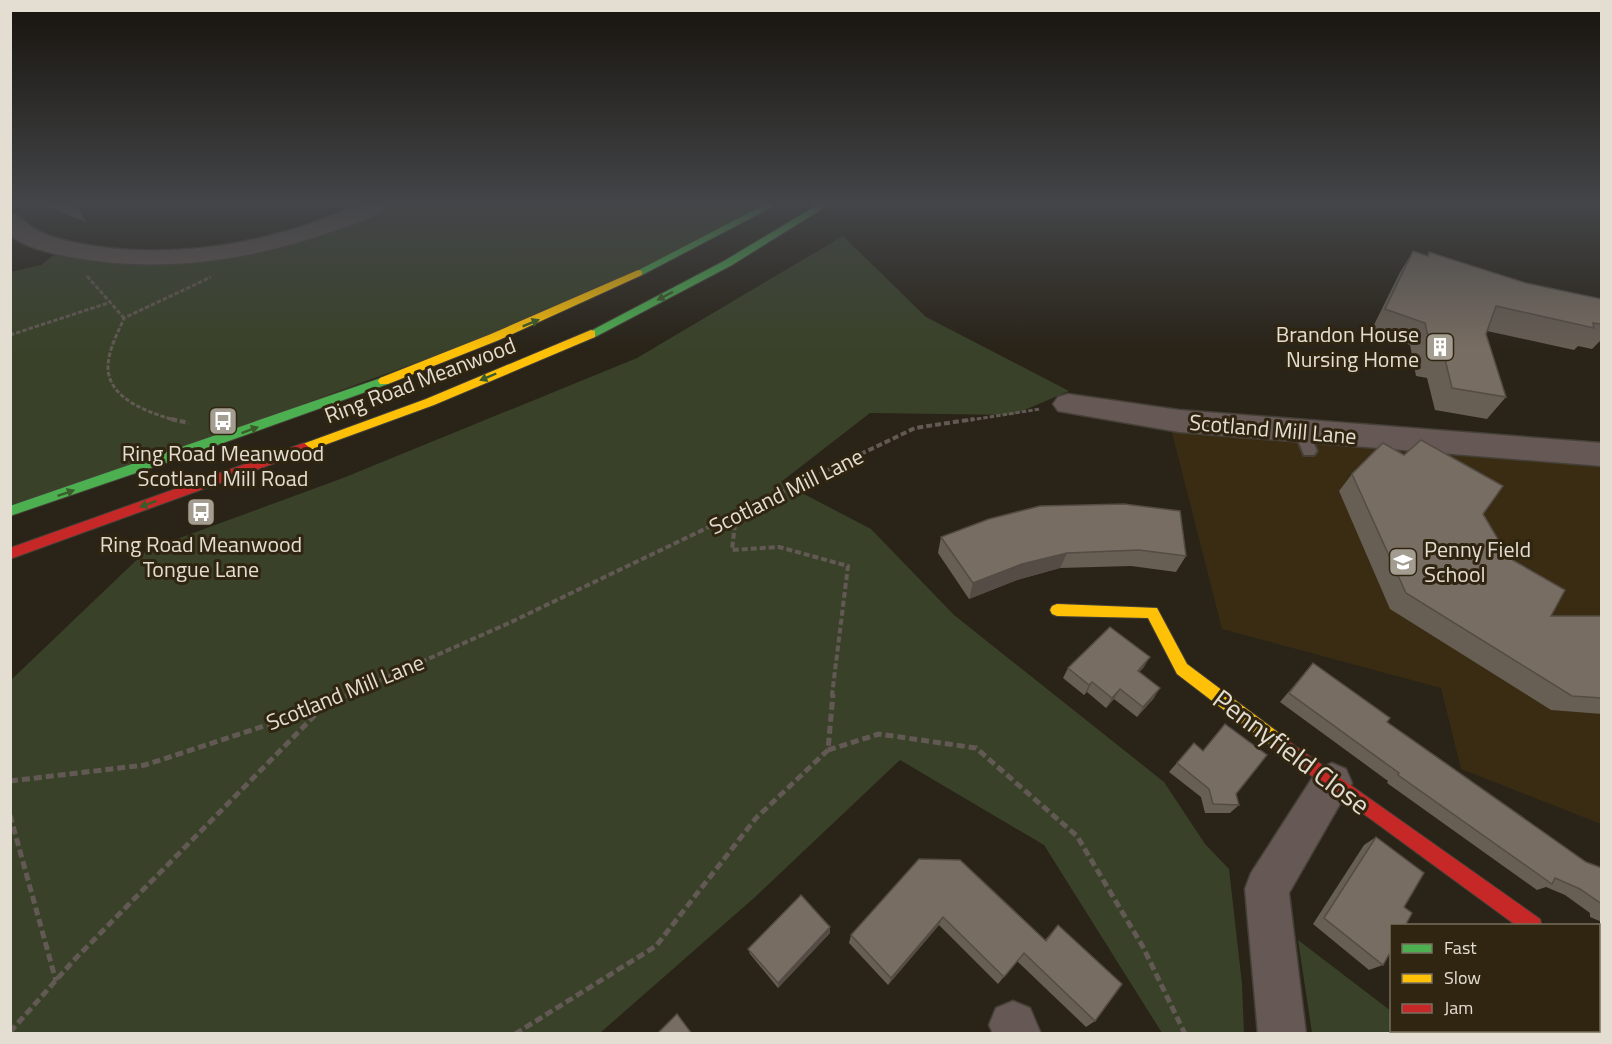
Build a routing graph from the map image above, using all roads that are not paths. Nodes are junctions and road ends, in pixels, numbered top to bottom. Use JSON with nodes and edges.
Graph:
{"nodes":[{"id":1,"x":105,"y":253,"type":"edge"},
{"id":2,"x":213,"y":253,"type":"edge"},
{"id":3,"x":676,"y":253,"type":"edge"},
{"id":4,"x":745,"y":253,"type":"edge"},
{"id":5,"x":1068,"y":404,"type":"road end"},
{"id":6,"x":1602,"y":455,"type":"edge"},
{"id":7,"x":10,"y":511,"type":"edge"},
{"id":8,"x":10,"y":554,"type":"edge"},
{"id":9,"x":1057,"y":610,"type":"dead end"},
{"id":10,"x":1332,"y":783,"type":"junction"},
{"id":11,"x":1530,"y":924,"type":"edge"},
{"id":12,"x":1282,"y":1034,"type":"edge"}],
"edges":[{"from":1,"to":2,"type":"street"},
{"from":7,"to":3,"type":"main road","name":"Ring Road Meanwood","one_way":true},
{"from":4,"to":8,"type":"main road","name":"Ring Road Meanwood","one_way":true},
{"from":5,"to":6,"type":"street","name":"Scotland Mill Lane"},
{"from":9,"to":10,"type":"main road","name":"Pennyfield Close"},
{"from":10,"to":11,"type":"main road","name":"Pennyfield Close"},
{"from":10,"to":12,"type":"street"}]}
